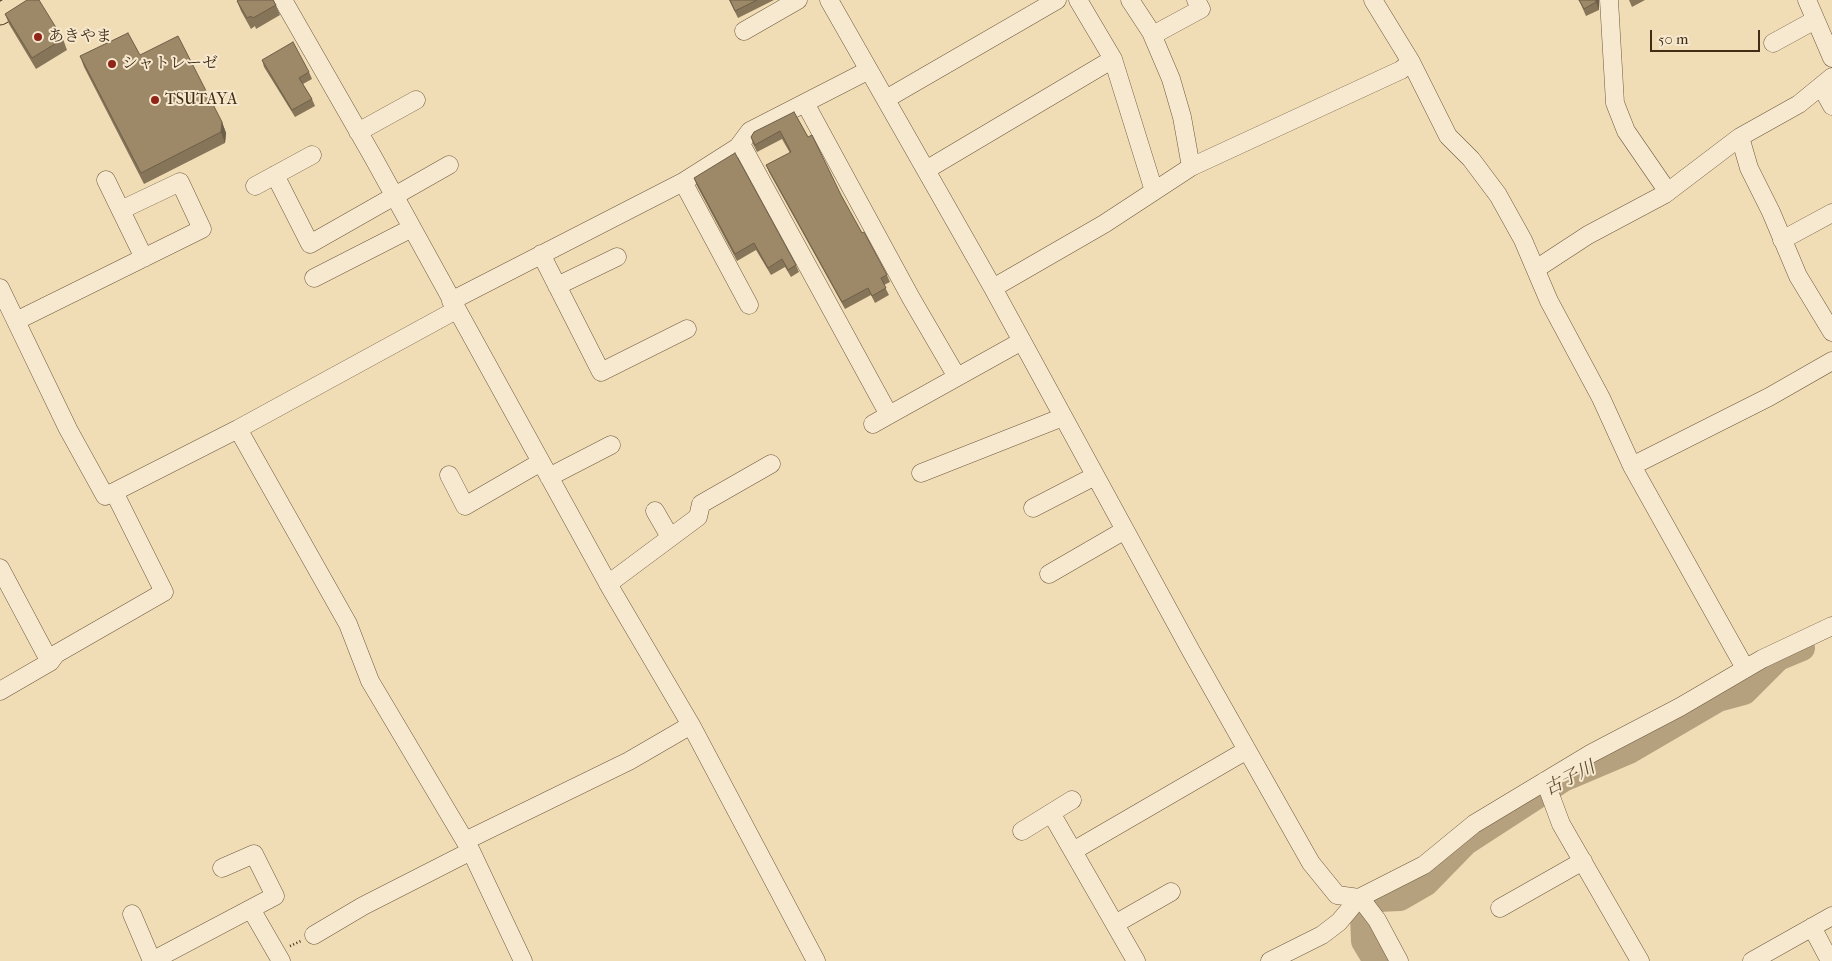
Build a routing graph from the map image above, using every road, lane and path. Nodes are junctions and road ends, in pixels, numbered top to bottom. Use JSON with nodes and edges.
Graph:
{"nodes":[{"id":1,"x":23,"y":0,"type":"edge"},
{"id":2,"x":283,"y":0,"type":"edge"},
{"id":3,"x":798,"y":0,"type":"edge"},
{"id":4,"x":829,"y":0,"type":"edge"},
{"id":5,"x":1057,"y":0,"type":"edge"},
{"id":6,"x":1078,"y":0,"type":"edge"},
{"id":7,"x":1130,"y":0,"type":"edge"},
{"id":8,"x":1196,"y":0,"type":"edge"},
{"id":9,"x":1373,"y":0,"type":"edge"},
{"id":10,"x":1609,"y":0,"type":"edge"},
{"id":11,"x":1807,"y":0,"type":"edge"},
{"id":12,"x":0,"y":14,"type":"edge"},
{"id":13,"x":1815,"y":20,"type":"junction"},
{"id":14,"x":744,"y":31,"type":"dead end"},
{"id":15,"x":1827,"y":34,"type":"edge"},
{"id":16,"x":1152,"y":35,"type":"junction"},
{"id":17,"x":1773,"y":43,"type":"dead end"},
{"id":18,"x":1832,"y":58,"type":"edge"},
{"id":19,"x":1113,"y":59,"type":"junction"},
{"id":20,"x":1411,"y":62,"type":"junction"},
{"id":21,"x":870,"y":70,"type":"junction"},
{"id":22,"x":1827,"y":81,"type":"edge"},
{"id":23,"x":886,"y":99,"type":"junction"},
{"id":24,"x":416,"y":100,"type":"dead end"},
{"id":25,"x":805,"y":103,"type":"junction"},
{"id":26,"x":1832,"y":106,"type":"edge"},
{"id":27,"x":358,"y":132,"type":"junction"},
{"id":28,"x":1740,"y":137,"type":"junction"},
{"id":29,"x":741,"y":144,"type":"junction"},
{"id":30,"x":312,"y":155,"type":"dead end"},
{"id":31,"x":448,"y":165,"type":"dead end"},
{"id":32,"x":1191,"y":168,"type":"junction"},
{"id":33,"x":926,"y":170,"type":"junction"},
{"id":34,"x":275,"y":175,"type":"junction"},
{"id":35,"x":106,"y":180,"type":"dead end"},
{"id":36,"x":683,"y":182,"type":"junction"},
{"id":37,"x":255,"y":186,"type":"dead end"},
{"id":38,"x":1154,"y":191,"type":"junction"},
{"id":39,"x":1668,"y":192,"type":"junction"},
{"id":40,"x":394,"y":195,"type":"junction"},
{"id":41,"x":121,"y":210,"type":"junction"},
{"id":42,"x":1832,"y":213,"type":"edge"},
{"id":43,"x":412,"y":228,"type":"junction"},
{"id":44,"x":1782,"y":240,"type":"junction"},
{"id":45,"x":541,"y":254,"type":"junction"},
{"id":46,"x":617,"y":257,"type":"dead end"},
{"id":47,"x":144,"y":258,"type":"junction"},
{"id":48,"x":1536,"y":269,"type":"junction"},
{"id":49,"x":314,"y":278,"type":"dead end"},
{"id":50,"x":557,"y":286,"type":"junction"},
{"id":51,"x":0,"y":288,"type":"edge"},
{"id":52,"x":993,"y":288,"type":"junction"},
{"id":53,"x":454,"y":306,"type":"junction"},
{"id":54,"x":749,"y":306,"type":"dead end"},
{"id":55,"x":9,"y":317,"type":"edge"},
{"id":56,"x":687,"y":329,"type":"dead end"},
{"id":57,"x":1832,"y":332,"type":"edge"},
{"id":58,"x":1022,"y":341,"type":"junction"},
{"id":59,"x":1832,"y":361,"type":"edge"},
{"id":60,"x":957,"y":377,"type":"junction"},
{"id":61,"x":889,"y":415,"type":"junction"},
{"id":62,"x":1063,"y":417,"type":"junction"},
{"id":63,"x":873,"y":424,"type":"dead end"},
{"id":64,"x":238,"y":429,"type":"junction"},
{"id":65,"x":611,"y":445,"type":"dead end"},
{"id":66,"x":771,"y":464,"type":"dead end"},
{"id":67,"x":1632,"y":466,"type":"junction"},
{"id":68,"x":545,"y":470,"type":"junction"},
{"id":69,"x":921,"y":473,"type":"dead end"},
{"id":70,"x":449,"y":475,"type":"dead end"},
{"id":71,"x":1096,"y":476,"type":"junction"},
{"id":72,"x":114,"y":492,"type":"junction"},
{"id":73,"x":1033,"y":508,"type":"dead end"},
{"id":74,"x":655,"y":511,"type":"dead end"},
{"id":75,"x":1125,"y":530,"type":"junction"},
{"id":76,"x":670,"y":537,"type":"junction"},
{"id":77,"x":0,"y":568,"type":"edge"},
{"id":78,"x":1050,"y":574,"type":"dead end"},
{"id":79,"x":608,"y":584,"type":"junction"},
{"id":80,"x":1832,"y":626,"type":"edge"},
{"id":81,"x":50,"y":662,"type":"junction"},
{"id":82,"x":1745,"y":668,"type":"junction"},
{"id":83,"x":0,"y":691,"type":"edge"},
{"id":84,"x":692,"y":725,"type":"junction"},
{"id":85,"x":1247,"y":750,"type":"junction"},
{"id":86,"x":1545,"y":782,"type":"junction"},
{"id":87,"x":1072,"y":800,"type":"dead end"},
{"id":88,"x":1051,"y":813,"type":"junction"},
{"id":89,"x":1022,"y":831,"type":"dead end"},
{"id":90,"x":468,"y":846,"type":"junction"},
{"id":91,"x":1073,"y":851,"type":"junction"},
{"id":92,"x":1583,"y":861,"type":"junction"},
{"id":93,"x":222,"y":868,"type":"dead end"},
{"id":94,"x":1171,"y":892,"type":"dead end"},
{"id":95,"x":1361,"y":901,"type":"junction"},
{"id":96,"x":1500,"y":908,"type":"dead end"},
{"id":97,"x":251,"y":909,"type":"junction"},
{"id":98,"x":132,"y":914,"type":"dead end"},
{"id":99,"x":1832,"y":916,"type":"edge"},
{"id":100,"x":1115,"y":924,"type":"junction"},
{"id":101,"x":1812,"y":927,"type":"junction"},
{"id":102,"x":314,"y":935,"type":"dead end"},
{"id":103,"x":1754,"y":960,"type":"edge"},
{"id":104,"x":152,"y":961,"type":"edge"},
{"id":105,"x":280,"y":961,"type":"edge"},
{"id":106,"x":523,"y":961,"type":"edge"},
{"id":107,"x":816,"y":961,"type":"edge"},
{"id":108,"x":1136,"y":961,"type":"edge"},
{"id":109,"x":1270,"y":961,"type":"edge"},
{"id":110,"x":1399,"y":961,"type":"edge"},
{"id":111,"x":1640,"y":961,"type":"edge"},
{"id":112,"x":1830,"y":961,"type":"edge"}],
"edges":[{"from":1,"to":12,"type":"main road"},
{"from":2,"to":27,"type":"street"},
{"from":3,"to":14,"type":"street"},
{"from":4,"to":21,"type":"street"},
{"from":5,"to":23,"type":"street"},
{"from":6,"to":19,"type":"street"},
{"from":7,"to":16,"type":"street"},
{"from":8,"to":16,"type":"street"},
{"from":9,"to":20,"type":"street"},
{"from":10,"to":39,"type":"street"},
{"from":11,"to":13,"type":"street"},
{"from":13,"to":15,"type":"street"},
{"from":13,"to":17,"type":"street"},
{"from":15,"to":18,"type":"street"},
{"from":16,"to":32,"type":"street"},
{"from":19,"to":33,"type":"street"},
{"from":19,"to":38,"type":"street"},
{"from":20,"to":32,"type":"street"},
{"from":20,"to":48,"type":"street"},
{"from":21,"to":23,"type":"street"},
{"from":21,"to":25,"type":"street"},
{"from":22,"to":26,"type":"street"},
{"from":22,"to":28,"type":"street"},
{"from":23,"to":33,"type":"street"},
{"from":24,"to":27,"type":"street"},
{"from":25,"to":29,"type":"street"},
{"from":25,"to":60,"type":"street"},
{"from":27,"to":40,"type":"street"},
{"from":28,"to":39,"type":"street"},
{"from":28,"to":44,"type":"street"},
{"from":29,"to":36,"type":"street"},
{"from":29,"to":61,"type":"street"},
{"from":30,"to":34,"type":"street"},
{"from":31,"to":40,"type":"street"},
{"from":32,"to":38,"type":"street"},
{"from":33,"to":52,"type":"street"},
{"from":34,"to":37,"type":"street"},
{"from":34,"to":40,"type":"street"},
{"from":35,"to":41,"type":"street"},
{"from":36,"to":45,"type":"street"},
{"from":36,"to":54,"type":"street"},
{"from":38,"to":52,"type":"street"},
{"from":39,"to":48,"type":"street"},
{"from":40,"to":43,"type":"street"},
{"from":41,"to":47,"type":"street"},
{"from":41,"to":47,"type":"street"},
{"from":42,"to":44,"type":"street"},
{"from":43,"to":49,"type":"street"},
{"from":43,"to":53,"type":"street"},
{"from":44,"to":57,"type":"street"},
{"from":45,"to":50,"type":"street"},
{"from":45,"to":53,"type":"street"},
{"from":46,"to":50,"type":"street"},
{"from":47,"to":55,"type":"street"},
{"from":48,"to":67,"type":"street"},
{"from":50,"to":56,"type":"street"},
{"from":51,"to":55,"type":"street"},
{"from":52,"to":58,"type":"street"},
{"from":53,"to":64,"type":"street"},
{"from":53,"to":68,"type":"street"},
{"from":55,"to":72,"type":"street"},
{"from":58,"to":60,"type":"street"},
{"from":58,"to":62,"type":"street"},
{"from":59,"to":67,"type":"street"},
{"from":60,"to":61,"type":"street"},
{"from":61,"to":63,"type":"street"},
{"from":62,"to":69,"type":"street"},
{"from":62,"to":71,"type":"street"},
{"from":64,"to":72,"type":"street"},
{"from":64,"to":90,"type":"street"},
{"from":65,"to":68,"type":"street"},
{"from":66,"to":76,"type":"street"},
{"from":67,"to":82,"type":"street"},
{"from":68,"to":70,"type":"street"},
{"from":68,"to":79,"type":"street"},
{"from":71,"to":73,"type":"street"},
{"from":71,"to":75,"type":"street"},
{"from":72,"to":81,"type":"street"},
{"from":74,"to":76,"type":"street"},
{"from":75,"to":78,"type":"street"},
{"from":75,"to":85,"type":"street"},
{"from":76,"to":79,"type":"street"},
{"from":77,"to":81,"type":"street"},
{"from":79,"to":84,"type":"street"},
{"from":80,"to":82,"type":"street"},
{"from":81,"to":83,"type":"street"},
{"from":82,"to":86,"type":"street"},
{"from":84,"to":90,"type":"street"},
{"from":84,"to":107,"type":"street"},
{"from":85,"to":91,"type":"street"},
{"from":85,"to":95,"type":"street"},
{"from":86,"to":92,"type":"street"},
{"from":86,"to":95,"type":"street"},
{"from":87,"to":88,"type":"street"},
{"from":88,"to":89,"type":"street"},
{"from":88,"to":91,"type":"street"},
{"from":90,"to":102,"type":"street"},
{"from":90,"to":106,"type":"street"},
{"from":91,"to":100,"type":"street"},
{"from":92,"to":96,"type":"street"},
{"from":92,"to":111,"type":"street"},
{"from":93,"to":97,"type":"street"},
{"from":94,"to":100,"type":"street"},
{"from":95,"to":109,"type":"street"},
{"from":95,"to":110,"type":"street"},
{"from":97,"to":104,"type":"street"},
{"from":97,"to":105,"type":"street"},
{"from":98,"to":104,"type":"street"},
{"from":99,"to":101,"type":"street"},
{"from":100,"to":108,"type":"street"},
{"from":101,"to":103,"type":"street"},
{"from":101,"to":112,"type":"street"}]}
